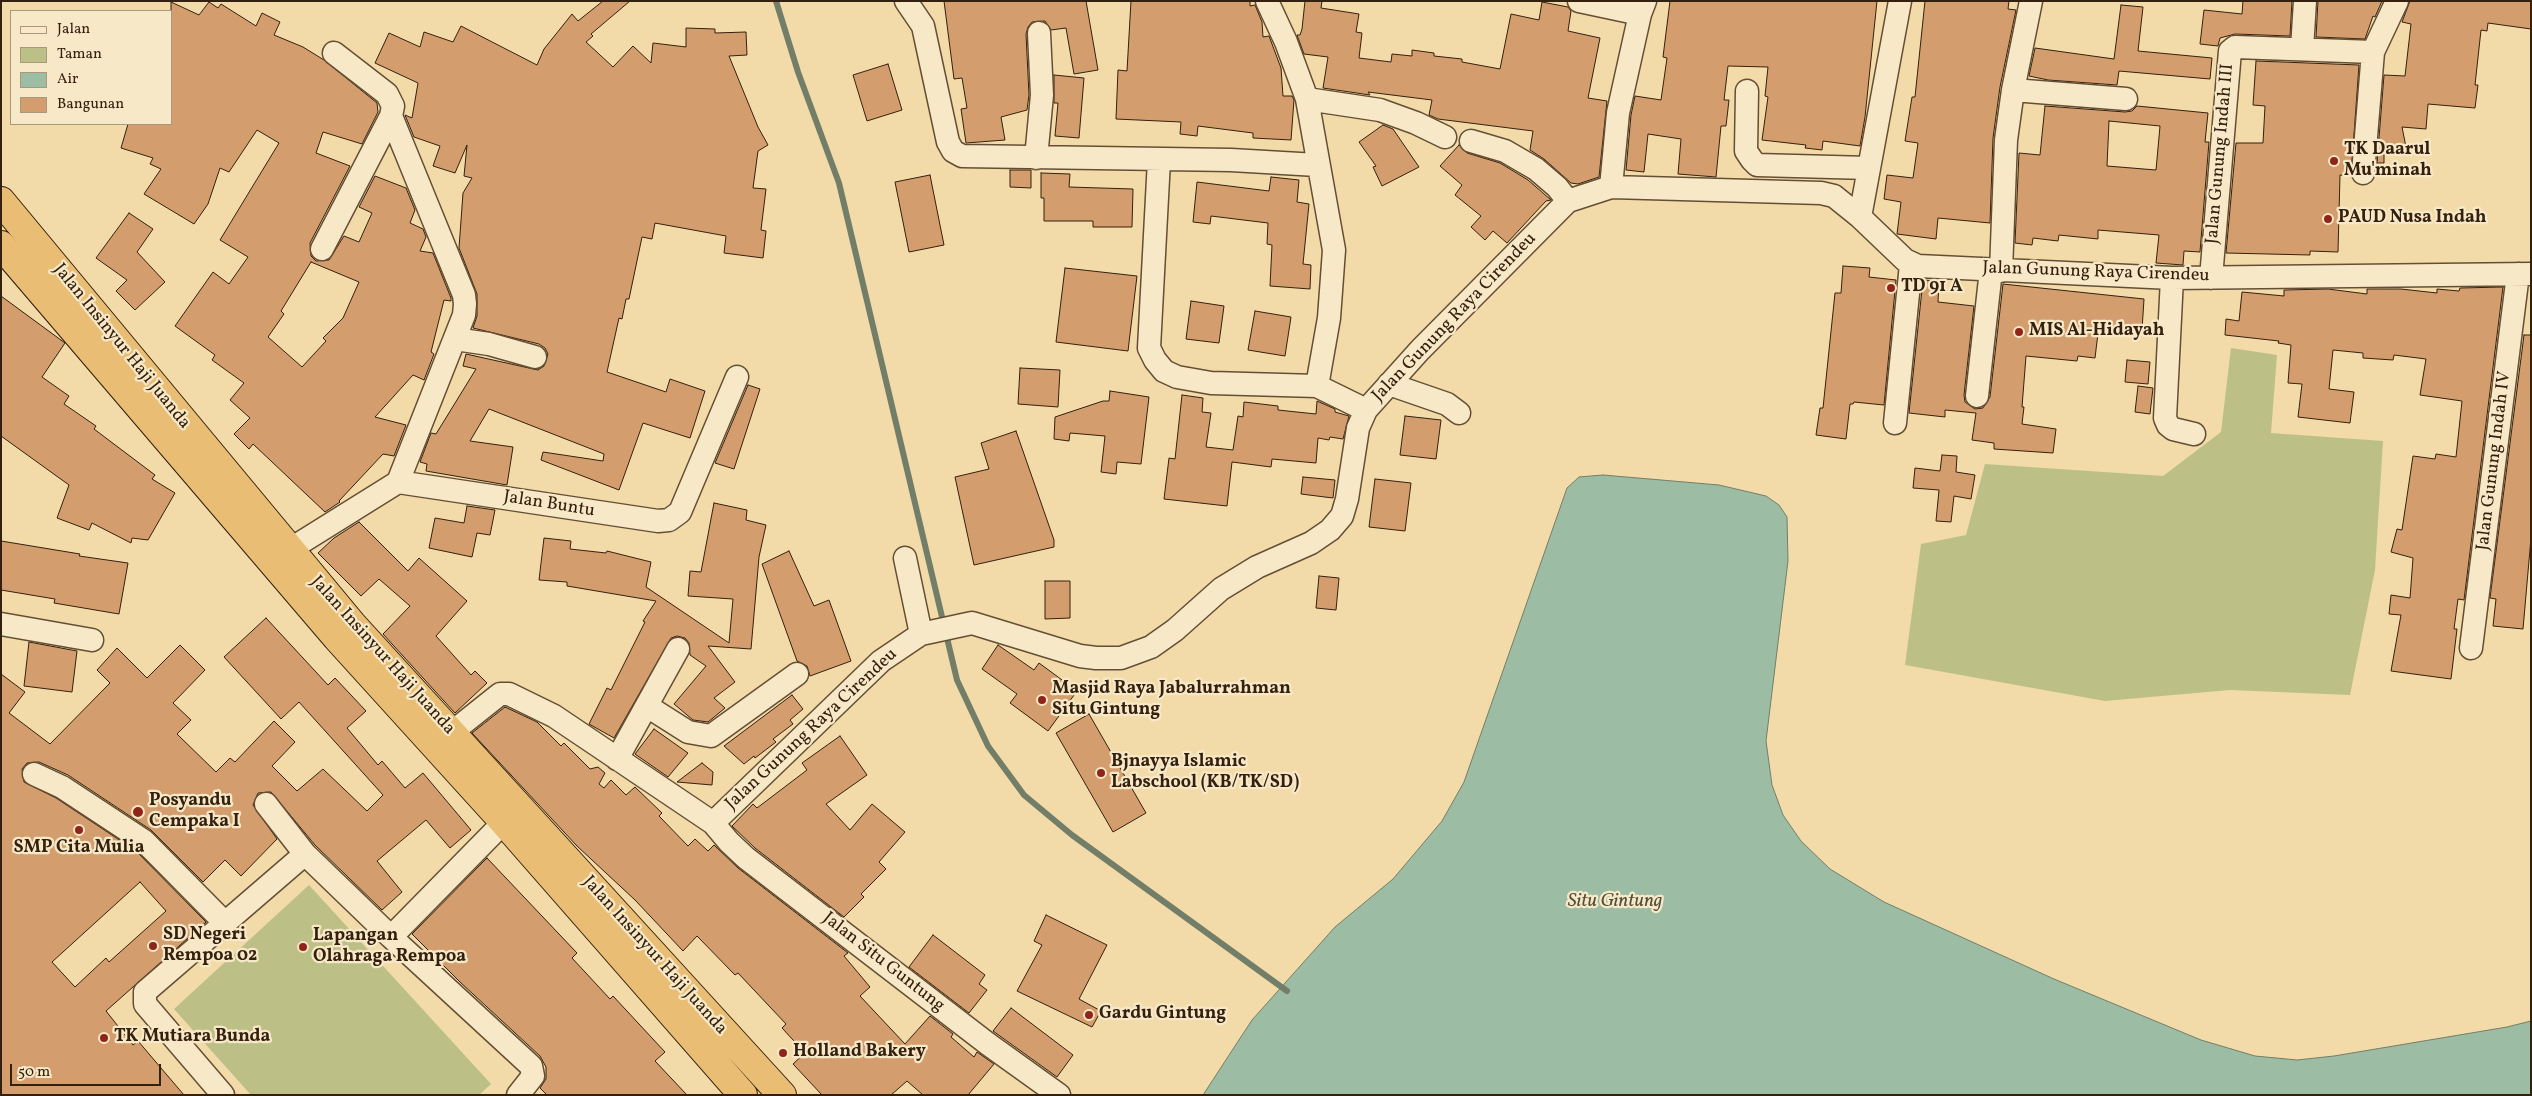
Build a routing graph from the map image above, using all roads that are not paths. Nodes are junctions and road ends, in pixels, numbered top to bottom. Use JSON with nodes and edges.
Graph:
{"nodes":[{"id":1,"x":906,"y":1,"type":"edge"},
{"id":2,"x":1267,"y":1,"type":"edge"},
{"id":3,"x":1579,"y":1,"type":"edge"},
{"id":4,"x":1900,"y":1,"type":"edge"},
{"id":5,"x":2031,"y":1,"type":"edge"},
{"id":6,"x":2305,"y":1,"type":"edge"},
{"id":7,"x":2397,"y":1,"type":"edge"},
{"id":8,"x":1642,"y":8,"type":"edge"},
{"id":9,"x":1039,"y":33,"type":"dead end"},
{"id":10,"x":2302,"y":49,"type":"junction"},
{"id":11,"x":2373,"y":52,"type":"junction"},
{"id":12,"x":334,"y":53,"type":"dead end"},
{"id":13,"x":2013,"y":90,"type":"junction"},
{"id":14,"x":1747,"y":91,"type":"dead end"},
{"id":15,"x":2126,"y":99,"type":"dead end"},
{"id":16,"x":1307,"y":100,"type":"junction"},
{"id":17,"x":391,"y":116,"type":"junction"},
{"id":18,"x":1445,"y":137,"type":"dead end"},
{"id":19,"x":1471,"y":141,"type":"dead end"},
{"id":20,"x":1036,"y":158,"type":"junction"},
{"id":21,"x":1159,"y":160,"type":"junction"},
{"id":22,"x":1317,"y":165,"type":"junction"},
{"id":23,"x":1869,"y":168,"type":"junction"},
{"id":24,"x":2363,"y":173,"type":"dead end"},
{"id":25,"x":1611,"y":187,"type":"junction"},
{"id":26,"x":1,"y":201,"type":"edge"},
{"id":27,"x":1568,"y":201,"type":"junction"},
{"id":28,"x":1860,"y":216,"type":"junction"},
{"id":29,"x":1,"y":245,"type":"edge"},
{"id":30,"x":322,"y":249,"type":"dead end"},
{"id":31,"x":1911,"y":264,"type":"junction"},
{"id":32,"x":1996,"y":270,"type":"junction"},
{"id":33,"x":2525,"y":274,"type":"edge"},
{"id":34,"x":2172,"y":278,"type":"junction"},
{"id":35,"x":2211,"y":278,"type":"junction"},
{"id":36,"x":455,"y":339,"type":"junction"},
{"id":37,"x":535,"y":357,"type":"dead end"},
{"id":38,"x":737,"y":377,"type":"dead end"},
{"id":39,"x":1389,"y":384,"type":"junction"},
{"id":40,"x":1317,"y":386,"type":"junction"},
{"id":41,"x":1977,"y":396,"type":"dead end"},
{"id":42,"x":1366,"y":410,"type":"junction"},
{"id":43,"x":1459,"y":413,"type":"dead end"},
{"id":44,"x":1895,"y":423,"type":"dead end"},
{"id":45,"x":2194,"y":434,"type":"dead end"},
{"id":46,"x":398,"y":482,"type":"junction"},
{"id":47,"x":289,"y":550,"type":"junction"},
{"id":48,"x":905,"y":558,"type":"dead end"},
{"id":49,"x":1,"y":624,"type":"edge"},
{"id":50,"x":925,"y":632,"type":"junction"},
{"id":51,"x":92,"y":640,"type":"dead end"},
{"id":52,"x":2471,"y":648,"type":"dead end"},
{"id":53,"x":678,"y":649,"type":"dead end"},
{"id":54,"x":797,"y":674,"type":"dead end"},
{"id":55,"x":647,"y":706,"type":"junction"},
{"id":56,"x":451,"y":733,"type":"junction"},
{"id":57,"x":618,"y":759,"type":"junction"},
{"id":58,"x":34,"y":774,"type":"dead end"},
{"id":59,"x":266,"y":804,"type":"dead end"},
{"id":60,"x":504,"y":822,"type":"junction"},
{"id":61,"x":713,"y":823,"type":"junction"},
{"id":62,"x":306,"y":854,"type":"junction"},
{"id":63,"x":224,"y":922,"type":"junction"},
{"id":64,"x":391,"y":937,"type":"junction"},
{"id":65,"x":223,"y":1095,"type":"edge"},
{"id":66,"x":518,"y":1095,"type":"edge"},
{"id":67,"x":743,"y":1095,"type":"edge"},
{"id":68,"x":782,"y":1095,"type":"edge"},
{"id":69,"x":1059,"y":1095,"type":"edge"}],
"edges":[{"from":1,"to":20,"type":"street"},
{"from":2,"to":16,"type":"street"},
{"from":3,"to":8,"type":"street"},
{"from":4,"to":23,"type":"street"},
{"from":5,"to":13,"type":"street"},
{"from":6,"to":10,"type":"street"},
{"from":7,"to":11,"type":"street"},
{"from":8,"to":25,"type":"street"},
{"from":9,"to":20,"type":"street"},
{"from":10,"to":11,"type":"street","name":"Jalan Gunung Indah III"},
{"from":10,"to":35,"type":"street","name":"Jalan Gunung Indah III"},
{"from":11,"to":24,"type":"street"},
{"from":12,"to":17,"type":"street"},
{"from":13,"to":15,"type":"street"},
{"from":13,"to":32,"type":"street"},
{"from":14,"to":23,"type":"street"},
{"from":16,"to":18,"type":"street"},
{"from":16,"to":22,"type":"street"},
{"from":17,"to":30,"type":"street"},
{"from":17,"to":36,"type":"street"},
{"from":19,"to":27,"type":"street"},
{"from":20,"to":21,"type":"street"},
{"from":21,"to":22,"type":"street"},
{"from":21,"to":40,"type":"street"},
{"from":22,"to":40,"type":"street"},
{"from":23,"to":28,"type":"street"},
{"from":25,"to":27,"type":"street","name":"Jalan Gunung Raya Cirendeu"},
{"from":25,"to":28,"type":"street","name":"Jalan Gunung Raya Cirendeu"},
{"from":26,"to":47,"type":"highway","name":"Jalan Insinyur Haji Juanda"},
{"from":27,"to":39,"type":"street","name":"Jalan Gunung Raya Cirendeu"},
{"from":28,"to":31,"type":"street","name":"Jalan Gunung Raya Cirendeu"},
{"from":29,"to":60,"type":"highway","name":"Jalan Insinyur Haji Juanda"},
{"from":31,"to":32,"type":"street","name":"Jalan Gunung Raya Cirendeu"},
{"from":31,"to":44,"type":"street"},
{"from":32,"to":34,"type":"street","name":"Jalan Gunung Raya Cirendeu"},
{"from":32,"to":41,"type":"street"},
{"from":33,"to":35,"type":"street","name":"Jalan Gunung Raya Cirendeu"},
{"from":33,"to":52,"type":"street","name":"Jalan Gunung Indah IV"},
{"from":34,"to":35,"type":"street","name":"Jalan Gunung Raya Cirendeu"},
{"from":34,"to":45,"type":"street"},
{"from":36,"to":37,"type":"street"},
{"from":36,"to":46,"type":"street"},
{"from":38,"to":46,"type":"street","name":"Jalan Buntu"},
{"from":39,"to":42,"type":"street","name":"Jalan Gunung Raya Cirendeu"},
{"from":39,"to":43,"type":"street"},
{"from":40,"to":42,"type":"street"},
{"from":42,"to":50,"type":"street","name":"Jalan Gunung Raya Cirendeu"},
{"from":46,"to":47,"type":"street"},
{"from":47,"to":56,"type":"highway","name":"Jalan Insinyur Haji Juanda"},
{"from":48,"to":50,"type":"street"},
{"from":49,"to":51,"type":"street"},
{"from":50,"to":61,"type":"street","name":"Jalan Gunung Raya Cirendeu"},
{"from":53,"to":55,"type":"street"},
{"from":54,"to":55,"type":"street"},
{"from":55,"to":57,"type":"street"},
{"from":56,"to":57,"type":"street","name":"Jalan Gunung Raya Cirendeu"},
{"from":56,"to":68,"type":"highway","name":"Jalan Insinyur Haji Juanda"},
{"from":57,"to":61,"type":"street","name":"Jalan Gunung Raya Cirendeu"},
{"from":58,"to":63,"type":"street"},
{"from":59,"to":62,"type":"street"},
{"from":60,"to":64,"type":"street"},
{"from":60,"to":67,"type":"highway","name":"Jalan Insinyur Haji Juanda"},
{"from":61,"to":69,"type":"street","name":"Jalan Situ Guntung"},
{"from":62,"to":63,"type":"street"},
{"from":62,"to":64,"type":"street"},
{"from":63,"to":65,"type":"street"},
{"from":64,"to":66,"type":"street"}]}
